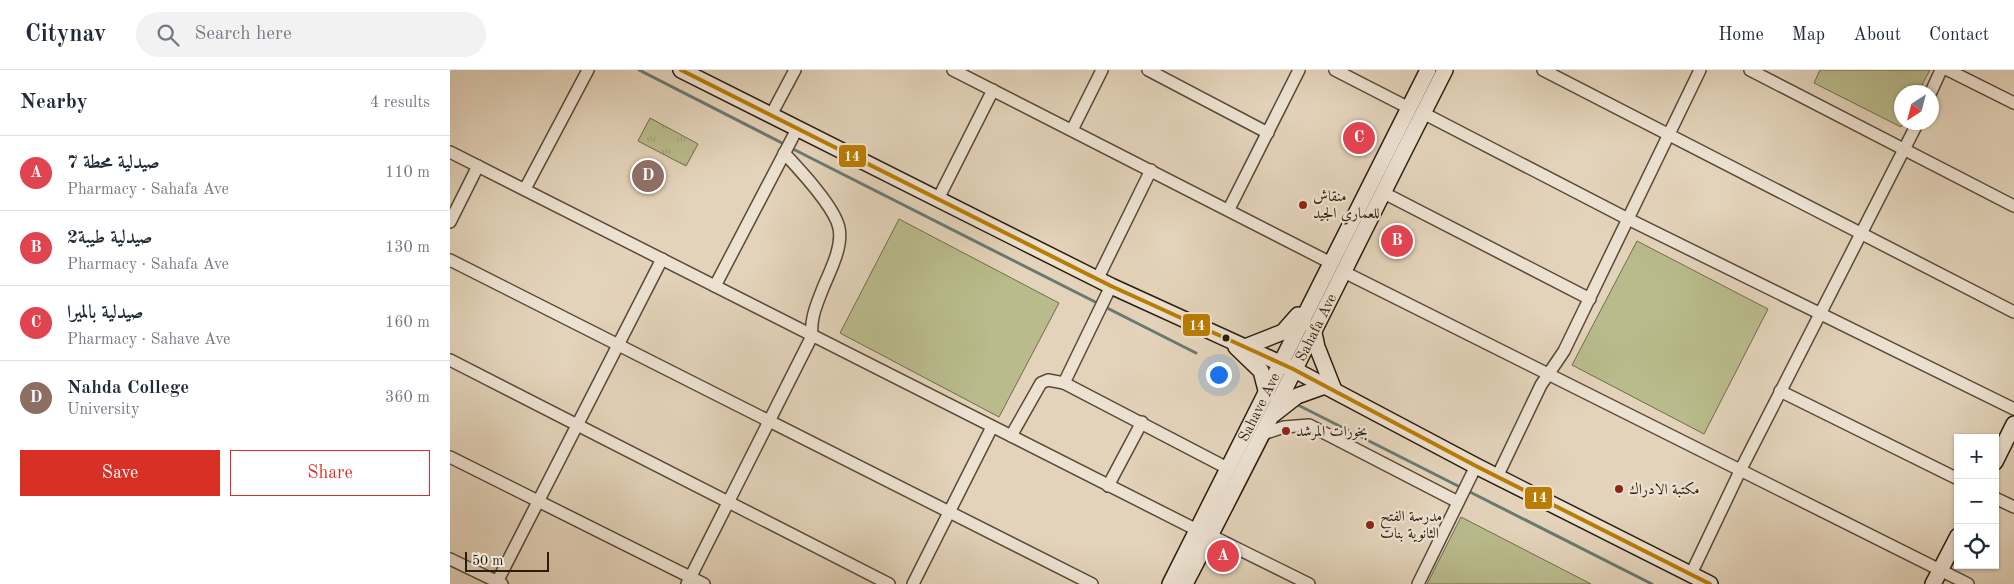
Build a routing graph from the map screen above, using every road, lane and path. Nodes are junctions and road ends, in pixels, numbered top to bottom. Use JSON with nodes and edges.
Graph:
{"nodes":[{"id":1,"x":588,"y":70,"type":"edge"},
{"id":2,"x":681,"y":70,"type":"edge"},
{"id":3,"x":795,"y":70,"type":"edge"},
{"id":4,"x":953,"y":70,"type":"edge"},
{"id":5,"x":1102,"y":70,"type":"edge"},
{"id":6,"x":1148,"y":70,"type":"edge"},
{"id":7,"x":1299,"y":70,"type":"edge"},
{"id":8,"x":1335,"y":70,"type":"edge"},
{"id":9,"x":1428,"y":70,"type":"edge"},
{"id":10,"x":1445,"y":70,"type":"edge"},
{"id":11,"x":1543,"y":70,"type":"edge"},
{"id":12,"x":1700,"y":70,"type":"edge"},
{"id":13,"x":1750,"y":70,"type":"edge"},
{"id":14,"x":1941,"y":70,"type":"edge"},
{"id":15,"x":1948,"y":70,"type":"edge"},
{"id":16,"x":1934,"y":85,"type":"edge"},
{"id":17,"x":994,"y":90,"type":"junction"},
{"id":18,"x":2014,"y":103,"type":"edge"},
{"id":19,"x":1416,"y":110,"type":"junction"},
{"id":20,"x":771,"y":115,"type":"junction"},
{"id":21,"x":797,"y":129,"type":"junction"},
{"id":22,"x":1072,"y":130,"type":"junction"},
{"id":23,"x":1914,"y":130,"type":"edge"},
{"id":24,"x":1268,"y":133,"type":"junction"},
{"id":25,"x":1669,"y":135,"type":"junction"},
{"id":26,"x":1905,"y":150,"type":"junction"},
{"id":27,"x":450,"y":152,"type":"edge"},
{"id":28,"x":784,"y":153,"type":"junction"},
{"id":29,"x":478,"y":166,"type":"junction"},
{"id":30,"x":1151,"y":170,"type":"junction"},
{"id":31,"x":525,"y":189,"type":"junction"},
{"id":32,"x":1382,"y":192,"type":"junction"},
{"id":33,"x":938,"y":199,"type":"junction"},
{"id":34,"x":2014,"y":206,"type":"edge"},
{"id":35,"x":1229,"y":209,"type":"junction"},
{"id":36,"x":1628,"y":218,"type":"junction"},
{"id":37,"x":450,"y":222,"type":"edge"},
{"id":38,"x":1862,"y":234,"type":"junction"},
{"id":39,"x":662,"y":259,"type":"junction"},
{"id":40,"x":450,"y":260,"type":"edge"},
{"id":41,"x":1337,"y":267,"type":"junction"},
{"id":42,"x":1097,"y":280,"type":"junction"},
{"id":43,"x":1321,"y":281,"type":"junction"},
{"id":44,"x":715,"y":286,"type":"junction"},
{"id":45,"x":1111,"y":286,"type":"junction"},
{"id":46,"x":1590,"y":299,"type":"junction"},
{"id":47,"x":2014,"y":312,"type":"edge"},
{"id":48,"x":1820,"y":315,"type":"junction"},
{"id":49,"x":1314,"y":328,"type":"junction"},
{"id":50,"x":812,"y":336,"type":"junction"},
{"id":51,"x":1225,"y":338,"type":"junction"},
{"id":52,"x":618,"y":345,"type":"junction"},
{"id":53,"x":1246,"y":347,"type":"junction"},
{"id":54,"x":450,"y":360,"type":"edge"},
{"id":55,"x":1287,"y":366,"type":"junction"},
{"id":56,"x":1548,"y":373,"type":"junction"},
{"id":57,"x":1064,"y":384,"type":"junction"},
{"id":58,"x":1330,"y":388,"type":"junction"},
{"id":59,"x":1780,"y":391,"type":"junction"},
{"id":60,"x":1267,"y":394,"type":"junction"},
{"id":61,"x":2014,"y":409,"type":"edge"},
{"id":62,"x":1271,"y":416,"type":"junction"},
{"id":63,"x":769,"y":420,"type":"junction"},
{"id":64,"x":1142,"y":422,"type":"junction"},
{"id":65,"x":578,"y":424,"type":"junction"},
{"id":66,"x":2014,"y":424,"type":"edge"},
{"id":67,"x":992,"y":427,"type":"junction"},
{"id":68,"x":1263,"y":434,"type":"junction"},
{"id":69,"x":1011,"y":436,"type":"junction"},
{"id":70,"x":1244,"y":440,"type":"junction"},
{"id":71,"x":1999,"y":454,"type":"edge"},
{"id":72,"x":450,"y":457,"type":"edge"},
{"id":73,"x":1476,"y":466,"type":"junction"},
{"id":74,"x":1229,"y":469,"type":"junction"},
{"id":75,"x":1741,"y":469,"type":"junction"},
{"id":76,"x":1497,"y":477,"type":"junction"},
{"id":77,"x":1954,"y":477,"type":"edge"},
{"id":78,"x":1108,"y":486,"type":"junction"},
{"id":79,"x":539,"y":500,"type":"junction"},
{"id":80,"x":1999,"y":500,"type":"edge"},
{"id":81,"x":729,"y":501,"type":"junction"},
{"id":82,"x":1458,"y":502,"type":"junction"},
{"id":83,"x":2014,"y":507,"type":"edge"},
{"id":84,"x":950,"y":511,"type":"junction"},
{"id":85,"x":1204,"y":532,"type":"junction"},
{"id":86,"x":1954,"y":544,"type":"edge"},
{"id":87,"x":450,"y":559,"type":"edge"},
{"id":88,"x":1940,"y":570,"type":"junction"},
{"id":89,"x":1691,"y":574,"type":"junction"},
{"id":90,"x":689,"y":581,"type":"edge"},
{"id":91,"x":498,"y":583,"type":"edge"},
{"id":92,"x":704,"y":584,"type":"edge"},
{"id":93,"x":889,"y":584,"type":"edge"},
{"id":94,"x":913,"y":584,"type":"edge"},
{"id":95,"x":1092,"y":584,"type":"edge"},
{"id":96,"x":1170,"y":584,"type":"edge"},
{"id":97,"x":1185,"y":584,"type":"edge"},
{"id":98,"x":1309,"y":584,"type":"edge"},
{"id":99,"x":1418,"y":584,"type":"edge"},
{"id":100,"x":1710,"y":584,"type":"edge"},
{"id":101,"x":1933,"y":584,"type":"edge"},
{"id":102,"x":1968,"y":584,"type":"edge"}],
"edges":[{"from":1,"to":31,"type":"street"},
{"from":2,"to":20,"type":"main road"},
{"from":3,"to":20,"type":"street"},
{"from":4,"to":17,"type":"street"},
{"from":5,"to":22,"type":"street"},
{"from":6,"to":24,"type":"street"},
{"from":7,"to":24,"type":"street"},
{"from":8,"to":19,"type":"street"},
{"from":9,"to":19,"type":"main road","name":"Sahave Ave"},
{"from":10,"to":19,"type":"main road","name":"Sahafa Ave"},
{"from":11,"to":25,"type":"street"},
{"from":12,"to":25,"type":"street"},
{"from":13,"to":26,"type":"street"},
{"from":14,"to":16,"type":"street"},
{"from":15,"to":18,"type":"street"},
{"from":17,"to":22,"type":"street"},
{"from":17,"to":33,"type":"street"},
{"from":19,"to":32,"type":"main road","name":"Sahafa Ave"},
{"from":19,"to":36,"type":"street"},
{"from":19,"to":41,"type":"main road","name":"Sahave Ave"},
{"from":20,"to":21,"type":"main road"},
{"from":21,"to":28,"type":"street"},
{"from":21,"to":33,"type":"main road"},
{"from":22,"to":30,"type":"street"},
{"from":23,"to":26,"type":"street"},
{"from":24,"to":35,"type":"street"},
{"from":25,"to":36,"type":"street"},
{"from":25,"to":38,"type":"street"},
{"from":26,"to":34,"type":"street"},
{"from":26,"to":38,"type":"street"},
{"from":27,"to":29,"type":"street"},
{"from":28,"to":44,"type":"street"},
{"from":28,"to":50,"type":"street"},
{"from":29,"to":31,"type":"street"},
{"from":29,"to":37,"type":"street"},
{"from":30,"to":35,"type":"street"},
{"from":30,"to":42,"type":"street"},
{"from":31,"to":39,"type":"street"},
{"from":32,"to":41,"type":"main road","name":"Sahafa Ave"},
{"from":32,"to":46,"type":"street"},
{"from":33,"to":42,"type":"main road"},
{"from":35,"to":41,"type":"street"},
{"from":36,"to":46,"type":"street"},
{"from":36,"to":48,"type":"street"},
{"from":38,"to":47,"type":"street"},
{"from":38,"to":48,"type":"street"},
{"from":39,"to":44,"type":"street"},
{"from":39,"to":52,"type":"street"},
{"from":40,"to":52,"type":"street"},
{"from":41,"to":43,"type":"main road","name":"Sahave Ave"},
{"from":41,"to":49,"type":"main road","name":"Sahafa Ave"},
{"from":41,"to":56,"type":"street"},
{"from":42,"to":45,"type":"main road"},
{"from":43,"to":53,"type":"main road"},
{"from":43,"to":55,"type":"main road","name":"Sahave Ave"},
{"from":44,"to":50,"type":"street"},
{"from":45,"to":51,"type":"main road"},
{"from":45,"to":57,"type":"street"},
{"from":46,"to":56,"type":"street"},
{"from":48,"to":59,"type":"street"},
{"from":48,"to":61,"type":"street"},
{"from":49,"to":55,"type":"main road","name":"Sahafa Ave"},
{"from":49,"to":58,"type":"main road"},
{"from":50,"to":63,"type":"street"},
{"from":50,"to":67,"type":"street"},
{"from":51,"to":53,"type":"main road"},
{"from":51,"to":60,"type":"main road"},
{"from":52,"to":63,"type":"street"},
{"from":52,"to":65,"type":"street"},
{"from":53,"to":55,"type":"main road"},
{"from":54,"to":65,"type":"street"},
{"from":55,"to":58,"type":"main road"},
{"from":55,"to":60,"type":"main road","name":"Sahave Ave"},
{"from":55,"to":62,"type":"main road","name":"Sahafa Ave"},
{"from":56,"to":75,"type":"street"},
{"from":56,"to":76,"type":"street"},
{"from":57,"to":64,"type":"street"},
{"from":57,"to":69,"type":"street"},
{"from":58,"to":62,"type":"main road"},
{"from":58,"to":73,"type":"main road"},
{"from":59,"to":75,"type":"street"},
{"from":59,"to":77,"type":"street"},
{"from":60,"to":70,"type":"main road","name":"Sahave Ave"},
{"from":62,"to":68,"type":"main road","name":"Sahafa Ave"},
{"from":63,"to":81,"type":"street"},
{"from":63,"to":84,"type":"street"},
{"from":64,"to":74,"type":"street"},
{"from":64,"to":78,"type":"street"},
{"from":65,"to":79,"type":"street"},
{"from":65,"to":81,"type":"street"},
{"from":66,"to":71,"type":"main road"},
{"from":67,"to":69,"type":"street"},
{"from":67,"to":84,"type":"street"},
{"from":68,"to":70,"type":"street"},
{"from":68,"to":82,"type":"street"},
{"from":68,"to":85,"type":"main road","name":"Sahafa Ave"},
{"from":69,"to":78,"type":"street"},
{"from":70,"to":74,"type":"main road","name":"Sahave Ave"},
{"from":72,"to":79,"type":"street"},
{"from":73,"to":76,"type":"main road"},
{"from":73,"to":82,"type":"street"},
{"from":74,"to":85,"type":"main road","name":"Sahave Ave"},
{"from":75,"to":88,"type":"street"},
{"from":75,"to":89,"type":"street"},
{"from":76,"to":89,"type":"main road"},
{"from":78,"to":85,"type":"street"},
{"from":79,"to":90,"type":"street"},
{"from":79,"to":91,"type":"street"},
{"from":80,"to":83,"type":"street"},
{"from":81,"to":90,"type":"street"},
{"from":81,"to":93,"type":"street"},
{"from":82,"to":99,"type":"street"},
{"from":84,"to":94,"type":"street"},
{"from":84,"to":95,"type":"street"},
{"from":85,"to":96,"type":"main road","name":"Sahave Ave"},
{"from":85,"to":97,"type":"main road","name":"Sahafa Ave"},
{"from":85,"to":98,"type":"street"},
{"from":86,"to":88,"type":"main road"},
{"from":87,"to":91,"type":"street"},
{"from":88,"to":101,"type":"main road"},
{"from":88,"to":102,"type":"street"},
{"from":89,"to":100,"type":"main road"},
{"from":90,"to":92,"type":"street"}]}
